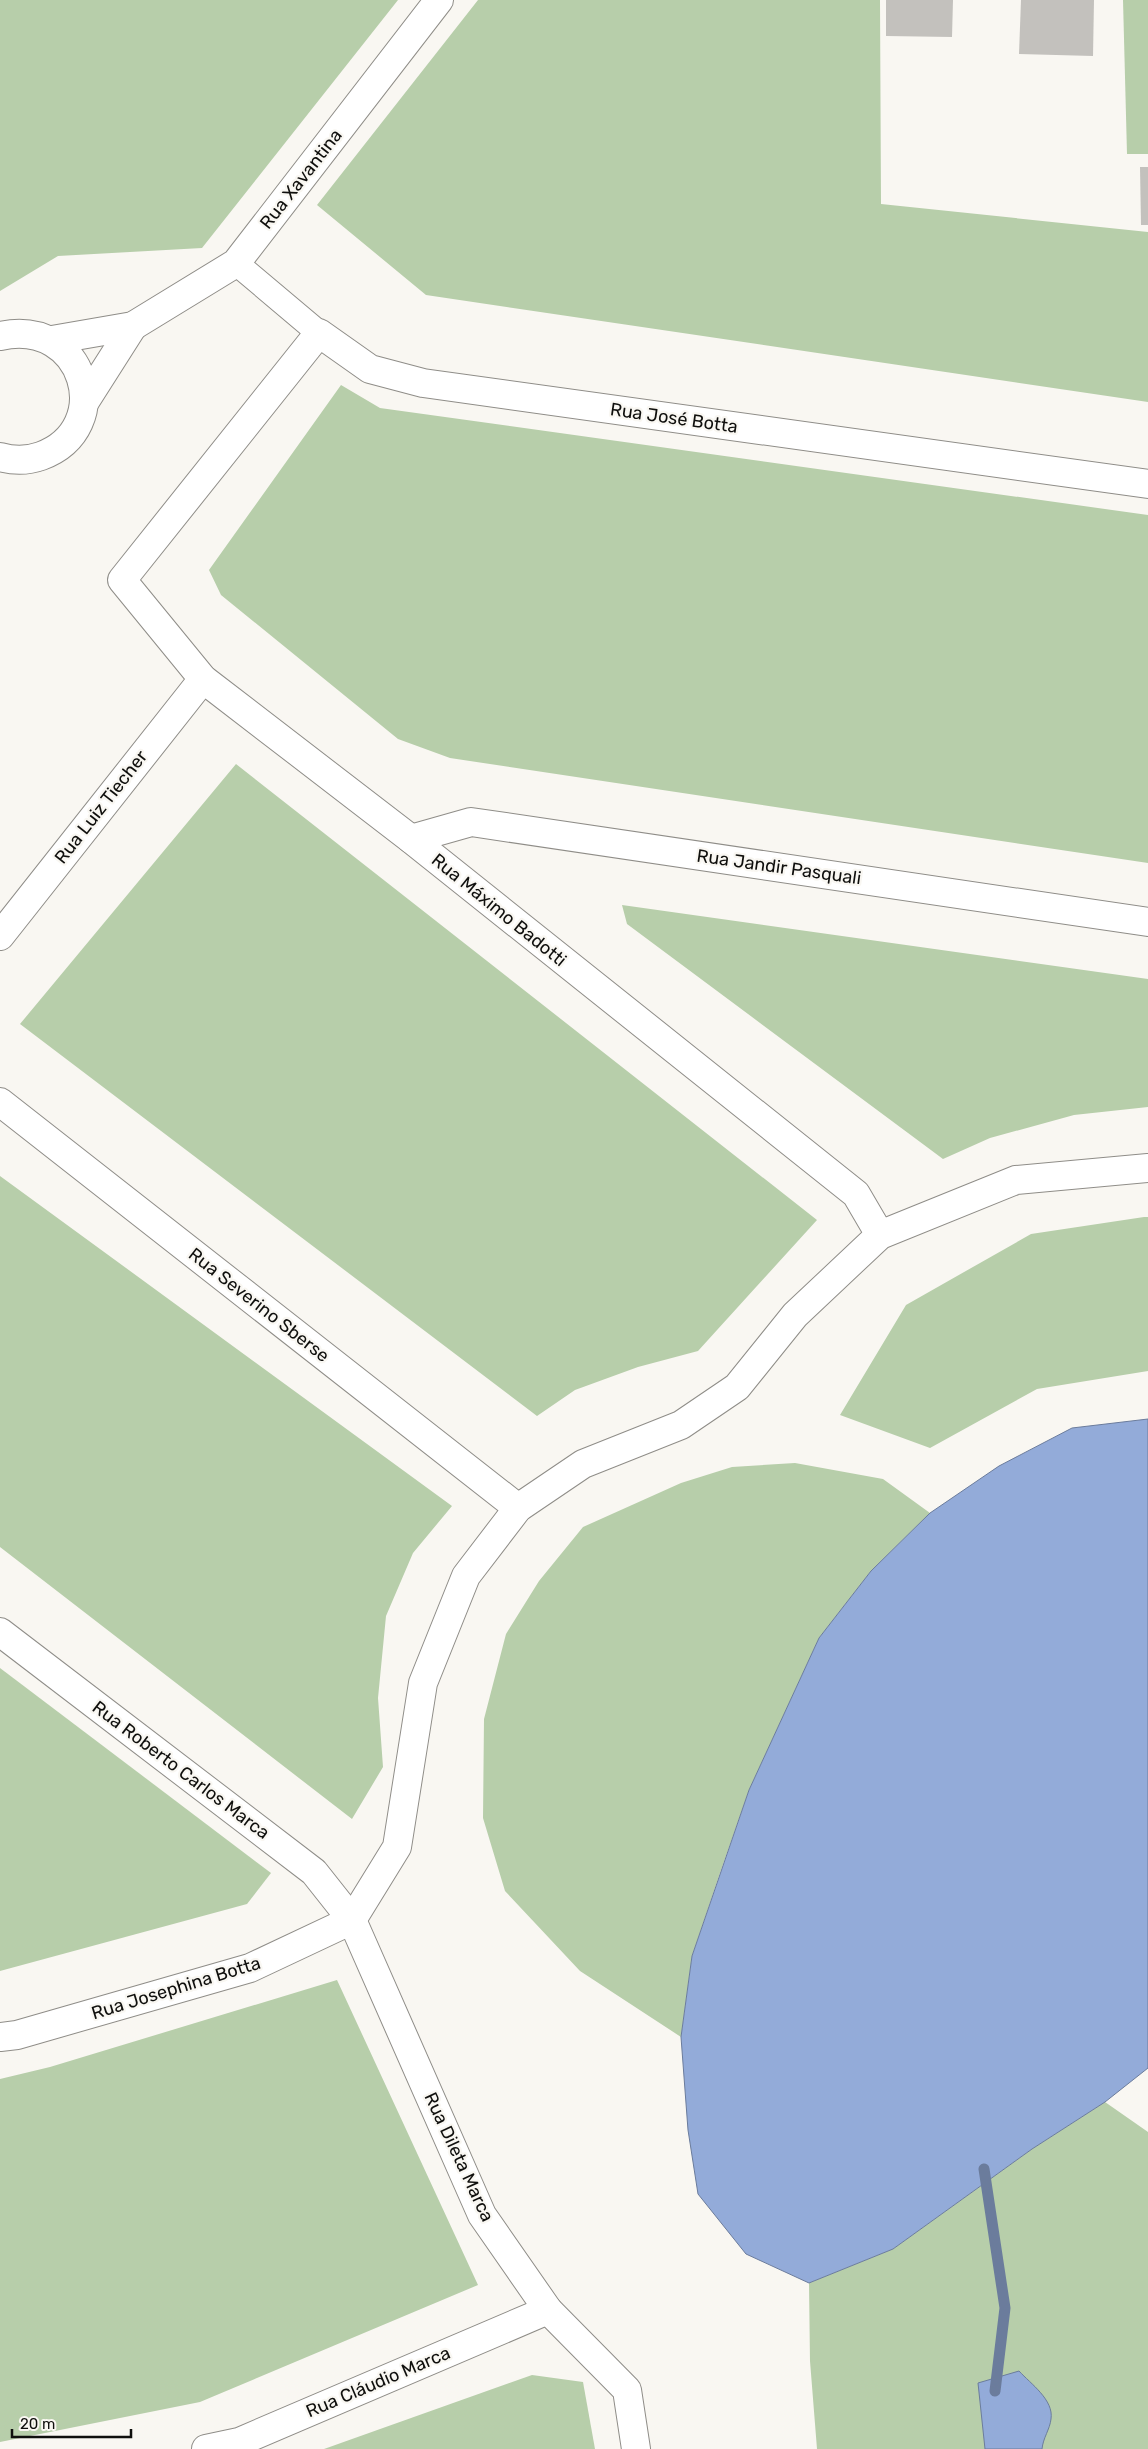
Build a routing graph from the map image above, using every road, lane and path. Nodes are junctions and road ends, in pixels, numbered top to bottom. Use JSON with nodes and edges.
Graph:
{"nodes":[{"id":1,"x":439,"y":0,"type":"edge"},
{"id":2,"x":236,"y":263,"type":"junction"},
{"id":3,"x":133,"y":326,"type":"junction"},
{"id":4,"x":319,"y":334,"type":"junction"},
{"id":5,"x":0,"y":336,"type":"edge"},
{"id":6,"x":52,"y":340,"type":"junction"},
{"id":7,"x":84,"y":403,"type":"junction"},
{"id":8,"x":0,"y":456,"type":"edge"},
{"id":9,"x":1148,"y":484,"type":"edge"},
{"id":10,"x":203,"y":679,"type":"junction"},
{"id":11,"x":411,"y":839,"type":"junction"},
{"id":12,"x":1148,"y":922,"type":"edge"},
{"id":13,"x":0,"y":936,"type":"edge"},
{"id":14,"x":0,"y":1102,"type":"edge"},
{"id":15,"x":1148,"y":1168,"type":"edge"},
{"id":16,"x":880,"y":1235,"type":"junction"},
{"id":17,"x":518,"y":1508,"type":"junction"},
{"id":18,"x":0,"y":1632,"type":"edge"},
{"id":19,"x":352,"y":1920,"type":"junction"},
{"id":20,"x":0,"y":2038,"type":"edge"},
{"id":21,"x":548,"y":2310,"type":"junction"},
{"id":22,"x":206,"y":2449,"type":"edge"},
{"id":23,"x":636,"y":2449,"type":"edge"}],
"edges":[{"from":1,"to":2,"type":"street","name":"Rua Xavantina"},
{"from":2,"to":3,"type":"street","name":"Rua Xavantina"},
{"from":2,"to":4,"type":"lane","name":"Rua José Botta"},
{"from":3,"to":6,"type":"street"},
{"from":3,"to":7,"type":"street"},
{"from":4,"to":9,"type":"street","name":"Rua José Botta"},
{"from":4,"to":10,"type":"street","name":"Rua Máximo Badotti"},
{"from":5,"to":6,"type":"street"},
{"from":6,"to":7,"type":"street"},
{"from":7,"to":8,"type":"street"},
{"from":10,"to":11,"type":"street","name":"Rua Máximo Badotti"},
{"from":10,"to":13,"type":"street","name":"Rua Luiz Tiecher"},
{"from":11,"to":12,"type":"street","name":"Rua Jandir Pasquali"},
{"from":11,"to":16,"type":"street","name":"Rua Máximo Badotti"},
{"from":14,"to":17,"type":"street","name":"Rua Severino Sberse"},
{"from":15,"to":16,"type":"street"},
{"from":16,"to":17,"type":"street"},
{"from":17,"to":19,"type":"street"},
{"from":18,"to":19,"type":"street","name":"Rua Roberto Carlos Marca"},
{"from":19,"to":20,"type":"street","name":"Rua Josephina Botta"},
{"from":19,"to":21,"type":"street","name":"Rua Dileta Marca"},
{"from":21,"to":22,"type":"street","name":"Rua Cláudio Marca"},
{"from":21,"to":23,"type":"street","name":"Rua Dileta Marca"}]}
